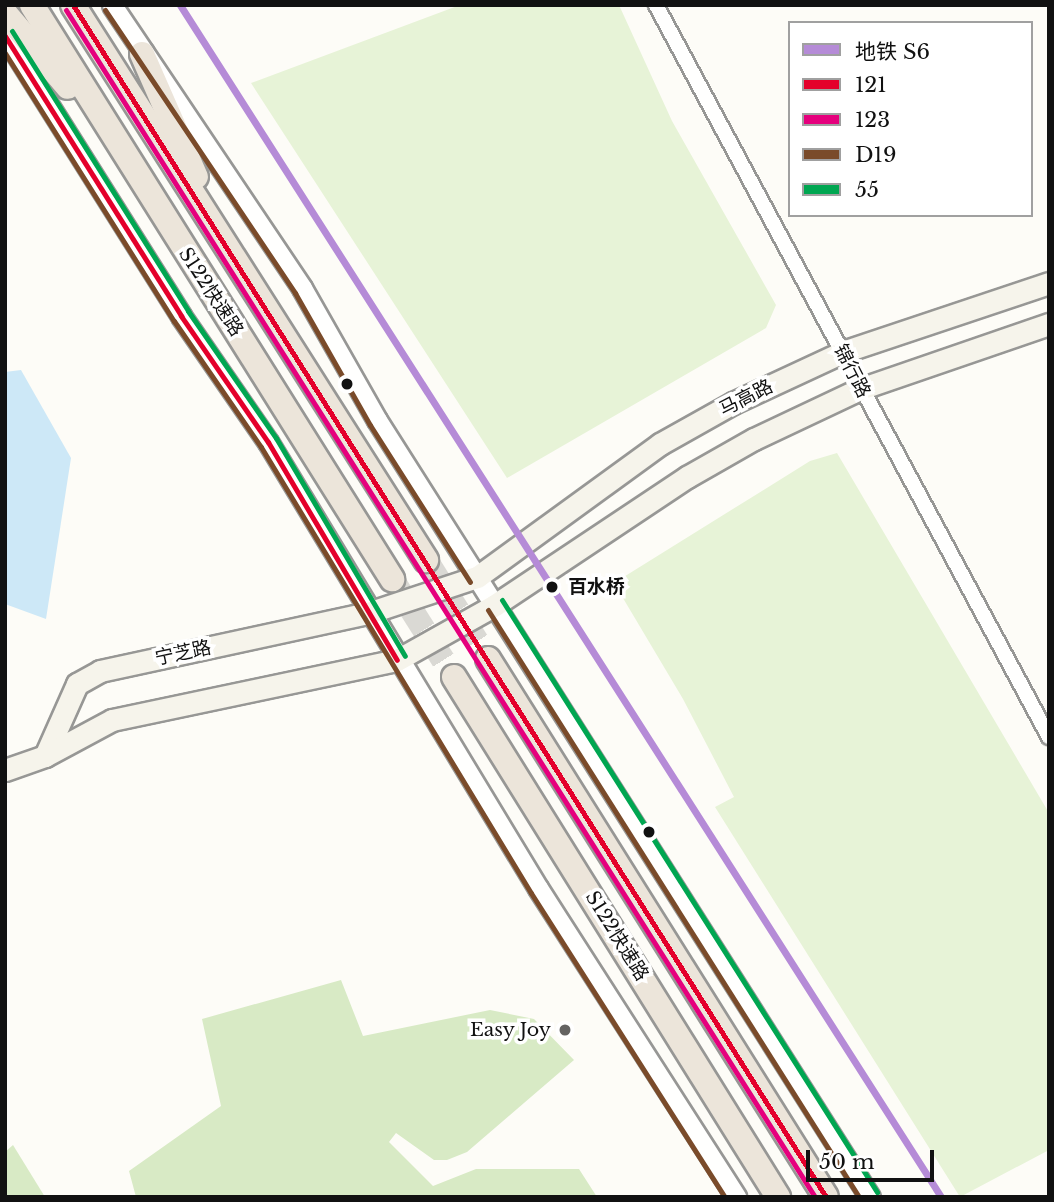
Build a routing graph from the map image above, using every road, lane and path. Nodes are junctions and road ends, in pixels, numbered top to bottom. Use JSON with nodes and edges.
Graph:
{"nodes":[{"id":1,"x":32,"y":5,"type":"edge"},
{"id":2,"x":73,"y":5,"type":"edge"},
{"id":3,"x":112,"y":5,"type":"edge"},
{"id":4,"x":656,"y":5,"type":"edge"},
{"id":5,"x":5,"y":13,"type":"edge"},
{"id":6,"x":5,"y":36,"type":"edge"},
{"id":7,"x":142,"y":54,"type":"junction"},
{"id":8,"x":114,"y":142,"type":"junction"},
{"id":9,"x":231,"y":254,"type":"junction"},
{"id":10,"x":1049,"y":283,"type":"edge"},
{"id":11,"x":1049,"y":324,"type":"edge"},
{"id":12,"x":843,"y":352,"type":"junction"},
{"id":13,"x":860,"y":389,"type":"junction"},
{"id":14,"x":426,"y":560,"type":"tunnel mouth"},
{"id":15,"x":477,"y":577,"type":"junction"},
{"id":16,"x":392,"y":579,"type":"tunnel mouth"},
{"id":17,"x":495,"y":605,"type":"junction"},
{"id":18,"x":368,"y":613,"type":"junction"},
{"id":19,"x":488,"y":659,"type":"tunnel mouth"},
{"id":20,"x":397,"y":660,"type":"junction"},
{"id":21,"x":454,"y":677,"type":"tunnel mouth"},
{"id":22,"x":1049,"y":737,"type":"edge"},
{"id":23,"x":45,"y":756,"type":"junction"},
{"id":24,"x":5,"y":769,"type":"edge"},
{"id":25,"x":736,"y":1197,"type":"edge"},
{"id":26,"x":778,"y":1197,"type":"edge"},
{"id":27,"x":826,"y":1197,"type":"edge"},
{"id":28,"x":870,"y":1197,"type":"edge"}],
"edges":[{"from":1,"to":8,"type":"highway","name":"S122快速路"},
{"from":2,"to":9,"type":"highway","name":"S122快速路"},
{"from":3,"to":7,"type":"street"},
{"from":4,"to":12,"type":"street","name":"锦行路"},
{"from":5,"to":8,"type":"highway"},
{"from":6,"to":18,"type":"street"},
{"from":7,"to":9,"type":"highway"},
{"from":7,"to":15,"type":"street"},
{"from":8,"to":16,"type":"highway","name":"S122快速路"},
{"from":9,"to":14,"type":"highway","name":"S122快速路"},
{"from":10,"to":12,"type":"main road","name":"马高路"},
{"from":11,"to":13,"type":"main road","name":"马高路"},
{"from":12,"to":13,"type":"street","name":"锦行路"},
{"from":12,"to":15,"type":"main road","name":"马高路"},
{"from":13,"to":17,"type":"main road","name":"马高路"},
{"from":13,"to":22,"type":"street","name":"锦行路"},
{"from":15,"to":17,"type":"street"},
{"from":15,"to":18,"type":"main road","name":"马高路"},
{"from":17,"to":20,"type":"main road","name":"马高路"},
{"from":17,"to":28,"type":"street"},
{"from":18,"to":20,"type":"street"},
{"from":18,"to":23,"type":"main road","name":"宁芝路"},
{"from":19,"to":27,"type":"highway","name":"S122快速路"},
{"from":20,"to":23,"type":"main road"},
{"from":20,"to":25,"type":"street"},
{"from":21,"to":26,"type":"highway","name":"S122快速路"},
{"from":23,"to":24,"type":"main road"}]}
